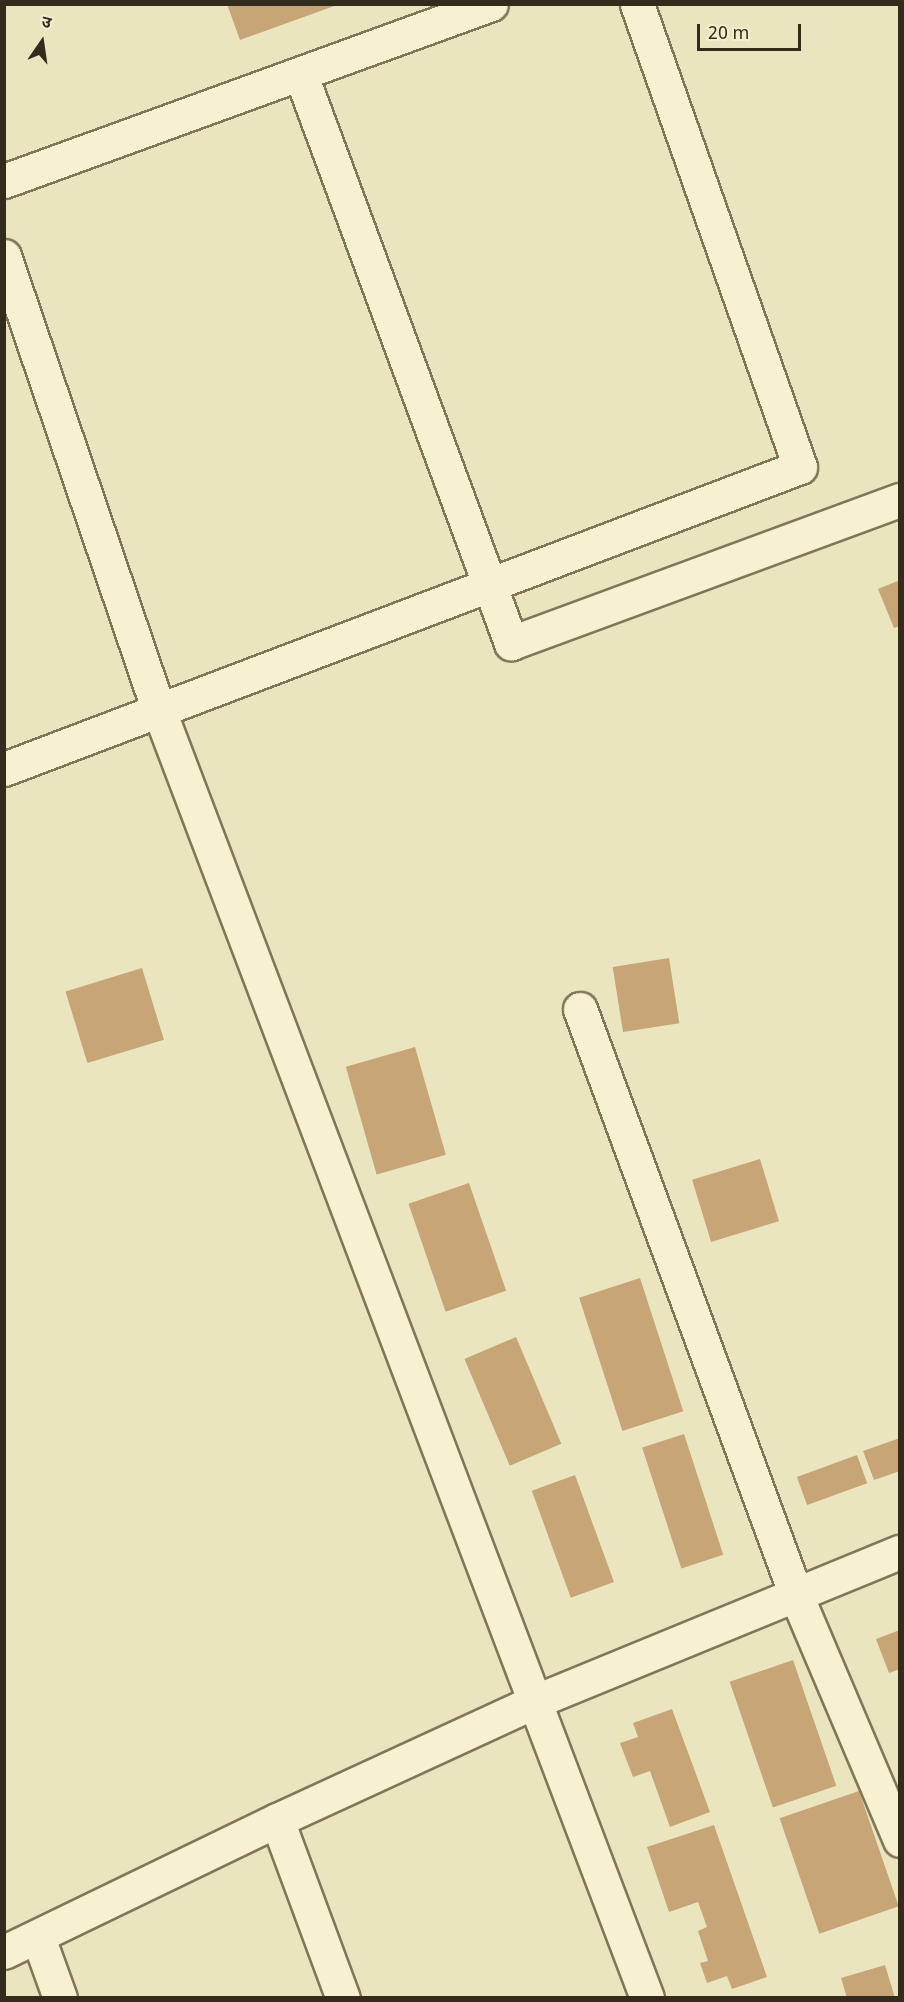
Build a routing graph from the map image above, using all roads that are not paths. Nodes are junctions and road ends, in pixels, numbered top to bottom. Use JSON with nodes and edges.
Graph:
{"nodes":[{"id":1,"x":491,"y":4,"type":"edge"},
{"id":2,"x":637,"y":4,"type":"edge"},
{"id":3,"x":301,"y":75,"type":"junction"},
{"id":4,"x":4,"y":181,"type":"edge"},
{"id":5,"x":4,"y":256,"type":"edge"},
{"id":6,"x":900,"y":500,"type":"edge"},
{"id":7,"x":490,"y":584,"type":"junction"},
{"id":8,"x":160,"y":713,"type":"junction"},
{"id":9,"x":4,"y":770,"type":"edge"},
{"id":10,"x":580,"y":1009,"type":"dead end"},
{"id":11,"x":900,"y":1552,"type":"edge"},
{"id":12,"x":796,"y":1595,"type":"junction"},
{"id":13,"x":536,"y":1701,"type":"junction"},
{"id":14,"x":278,"y":1820,"type":"junction"},
{"id":15,"x":900,"y":1840,"type":"edge"},
{"id":16,"x":38,"y":1937,"type":"junction"},
{"id":17,"x":4,"y":1952,"type":"edge"},
{"id":18,"x":60,"y":1998,"type":"edge"},
{"id":19,"x":342,"y":1998,"type":"edge"},
{"id":20,"x":647,"y":1998,"type":"edge"}],
"edges":[{"from":1,"to":3,"type":"street"},
{"from":2,"to":7,"type":"street"},
{"from":3,"to":4,"type":"street"},
{"from":3,"to":7,"type":"street"},
{"from":5,"to":8,"type":"street"},
{"from":6,"to":7,"type":"street"},
{"from":7,"to":8,"type":"street"},
{"from":8,"to":9,"type":"street"},
{"from":8,"to":13,"type":"street"},
{"from":10,"to":12,"type":"street"},
{"from":11,"to":12,"type":"street"},
{"from":12,"to":13,"type":"street"},
{"from":12,"to":15,"type":"street"},
{"from":13,"to":14,"type":"street"},
{"from":13,"to":20,"type":"street"},
{"from":14,"to":16,"type":"street"},
{"from":14,"to":19,"type":"street"},
{"from":16,"to":17,"type":"street"},
{"from":16,"to":18,"type":"street"}]}
